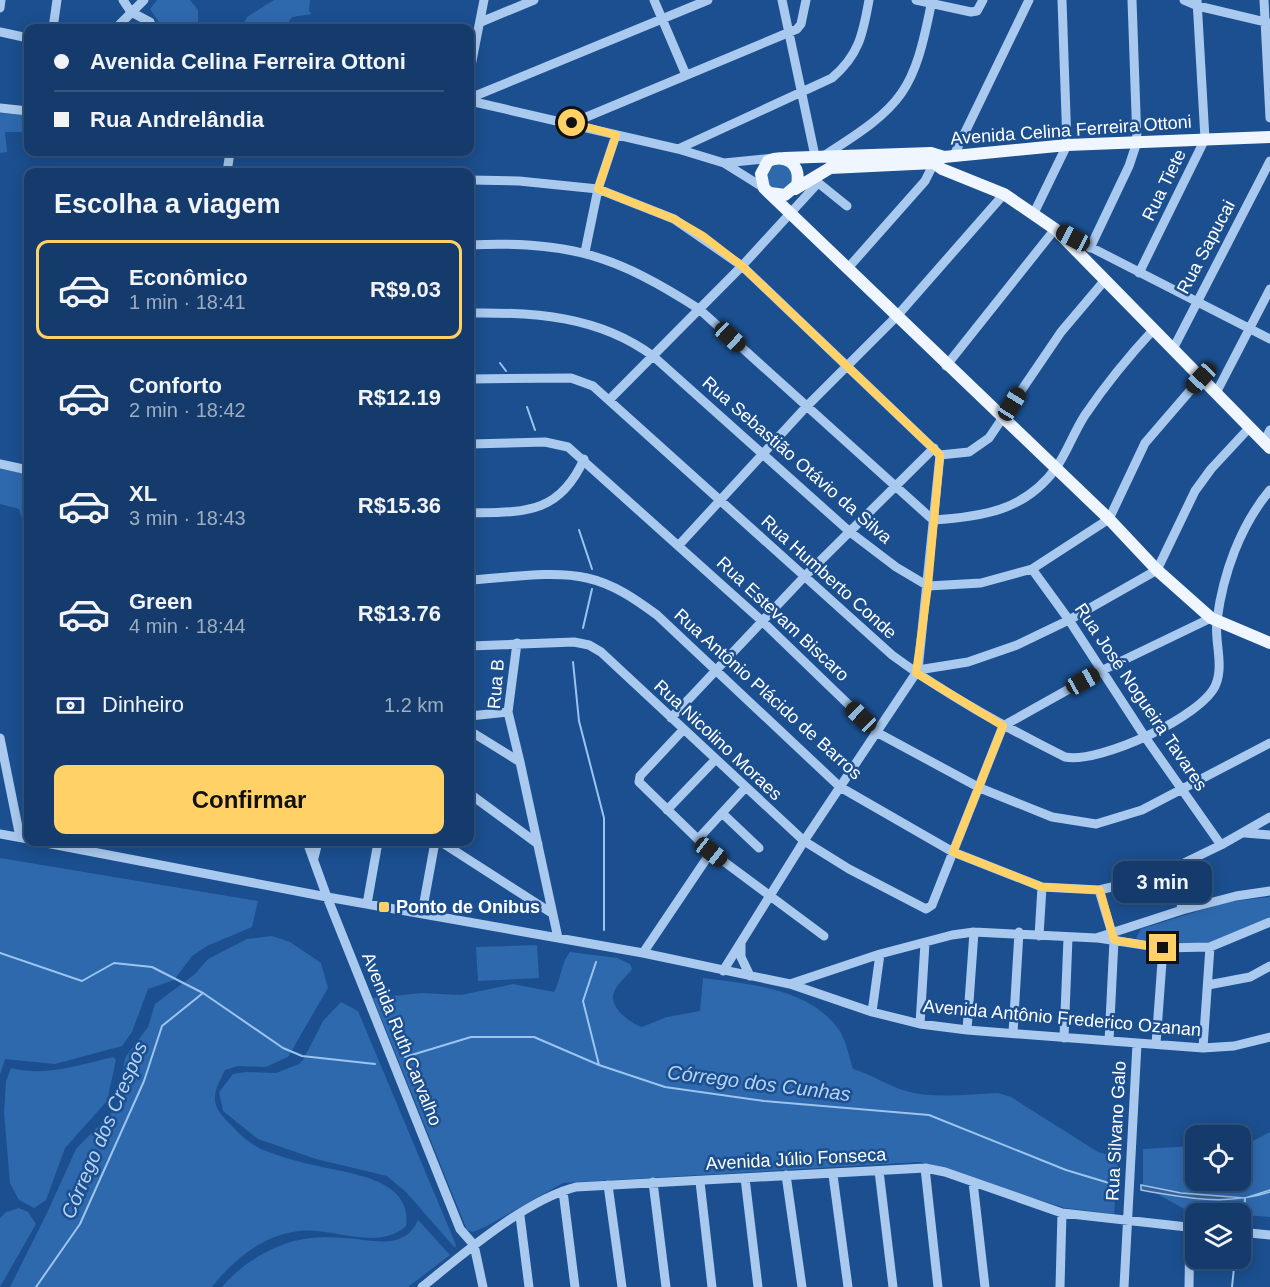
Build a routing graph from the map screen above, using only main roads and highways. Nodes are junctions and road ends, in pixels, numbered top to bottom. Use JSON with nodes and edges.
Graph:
{"nodes":[{"id":1,"x":1270,"y":137,"type":"edge"},
{"id":2,"x":1255,"y":139,"type":"junction"},
{"id":3,"x":1270,"y":144,"type":"edge"},
{"id":4,"x":941,"y":157,"type":"junction"},
{"id":5,"x":779,"y":158,"type":"junction"},
{"id":6,"x":767,"y":191,"type":"junction"},
{"id":7,"x":792,"y":192,"type":"junction"},
{"id":8,"x":1267,"y":445,"type":"edge"},
{"id":9,"x":1270,"y":643,"type":"edge"}],
"edges":[{"from":1,"to":2,"type":"main road","name":"Avenida Celina Ferreira Ottoni"},
{"from":2,"to":3,"type":"main road","name":"Avenida Celina Ferreira Ottoni"},
{"from":2,"to":4,"type":"main road","name":"Avenida Celina Ferreira Ottoni"},
{"from":4,"to":5,"type":"main road","name":"Avenida Celina Ferreira Ottoni"},
{"from":4,"to":7,"type":"main road"},
{"from":4,"to":8,"type":"main road"},
{"from":5,"to":6,"type":"main road"},
{"from":5,"to":7,"type":"main road"},
{"from":6,"to":7,"type":"main road"},
{"from":6,"to":9,"type":"main road"}]}
